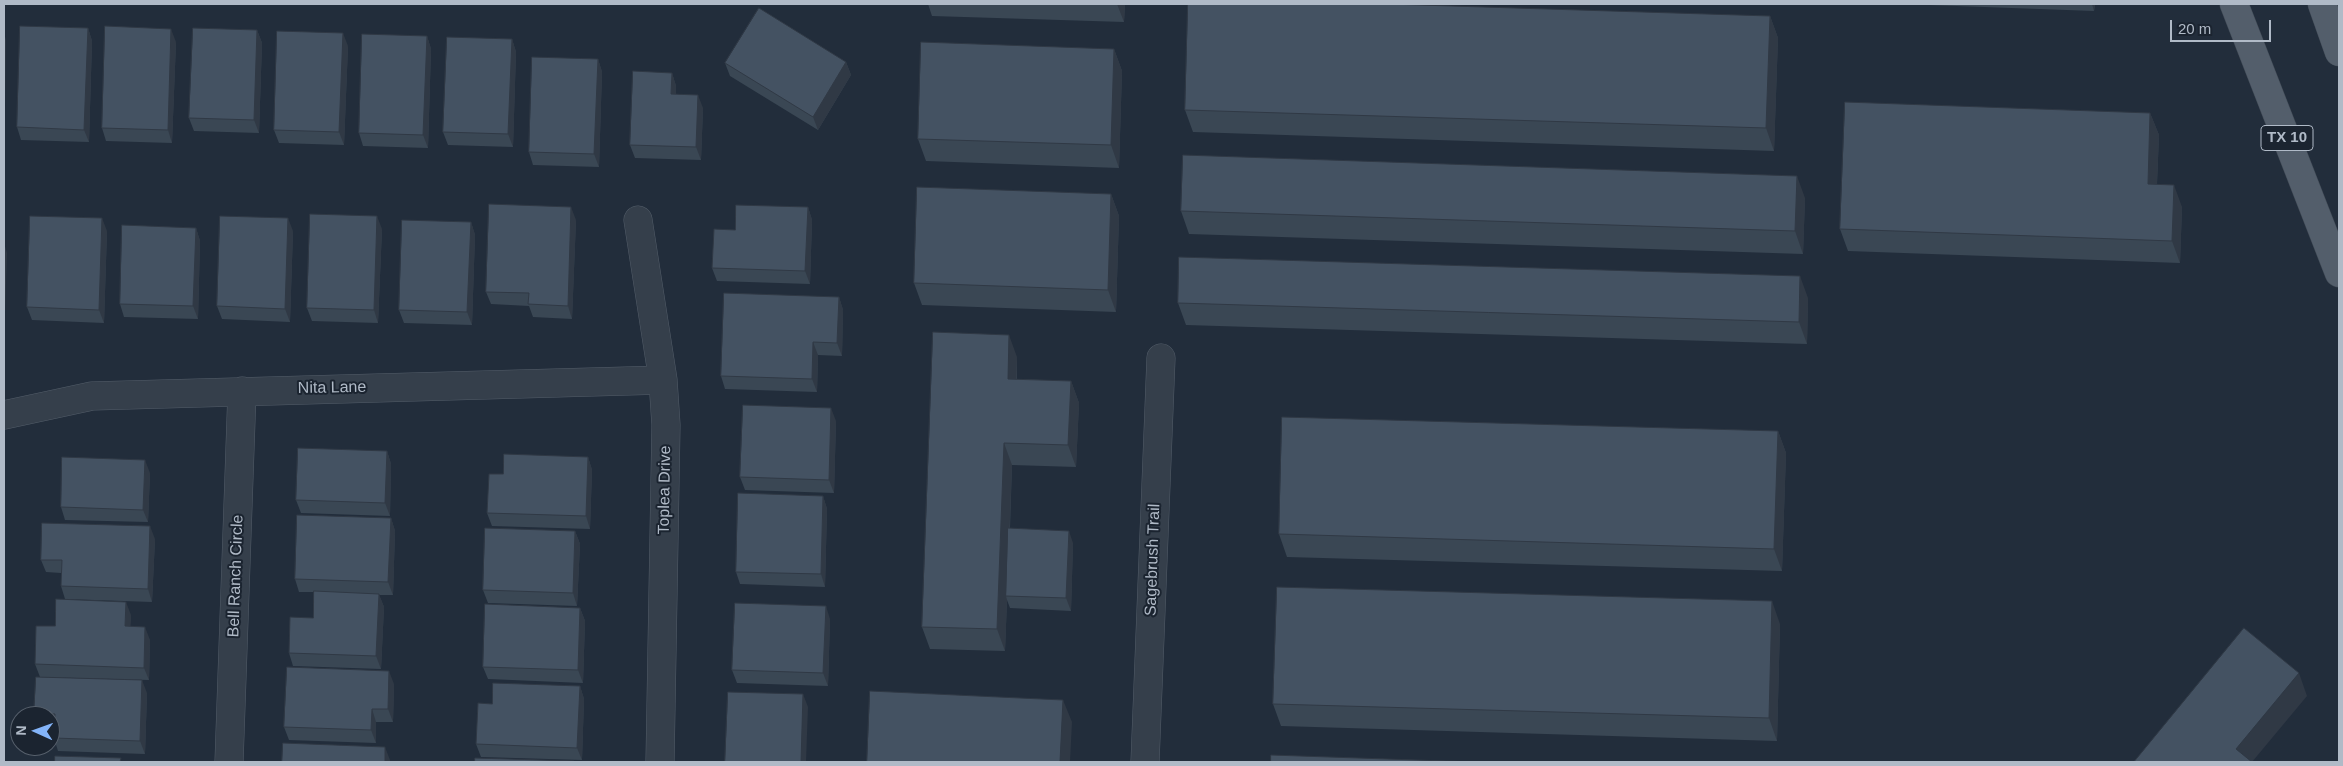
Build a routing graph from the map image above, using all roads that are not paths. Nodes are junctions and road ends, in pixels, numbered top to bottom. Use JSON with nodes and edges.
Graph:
{"nodes":[{"id":1,"x":2234,"y":4,"type":"edge"},
{"id":2,"x":2322,"y":4,"type":"edge"},
{"id":3,"x":2339,"y":52,"type":"edge"},
{"id":4,"x":638,"y":220,"type":"dead end"},
{"id":5,"x":2339,"y":273,"type":"edge"},
{"id":6,"x":1161,"y":358,"type":"dead end"},
{"id":7,"x":663,"y":380,"type":"junction"},
{"id":8,"x":242,"y":391,"type":"junction"},
{"id":9,"x":4,"y":416,"type":"edge"},
{"id":10,"x":229,"y":762,"type":"edge"},
{"id":11,"x":660,"y":762,"type":"edge"},
{"id":12,"x":1145,"y":762,"type":"edge"}],
"edges":[{"from":1,"to":5,"type":"main road","number":"TX 10"},
{"from":2,"to":3,"type":"main road"},
{"from":4,"to":7,"type":"street","name":"Toplea Drive"},
{"from":6,"to":12,"type":"street","name":"Sagebrush Trail"},
{"from":7,"to":8,"type":"street","name":"Nita Lane"},
{"from":7,"to":11,"type":"street","name":"Toplea Drive"},
{"from":8,"to":9,"type":"street","name":"Nita Lane"},
{"from":8,"to":10,"type":"street","name":"Bell Ranch Circle"}]}
